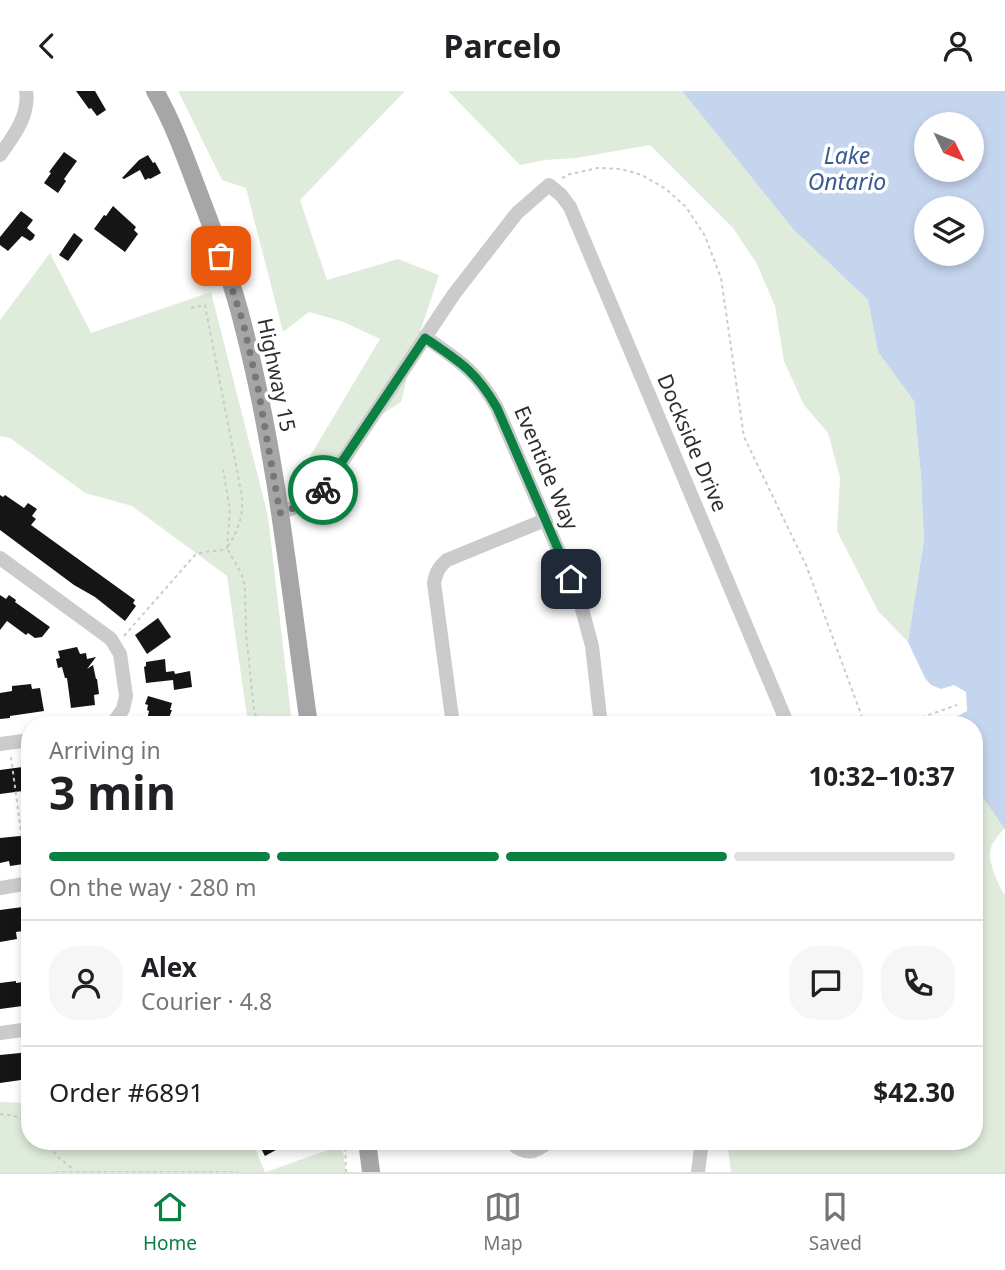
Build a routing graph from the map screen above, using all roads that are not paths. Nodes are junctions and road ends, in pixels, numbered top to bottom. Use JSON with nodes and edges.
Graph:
{"nodes":[{"id":1,"x":26,"y":91,"type":"edge"},
{"id":2,"x":155,"y":91,"type":"edge"},
{"id":3,"x":0,"y":155,"type":"edge"},
{"id":4,"x":425,"y":338,"type":"junction"},
{"id":5,"x":280,"y":513,"type":"junction"},
{"id":6,"x":545,"y":520,"type":"junction"},
{"id":7,"x":0,"y":558,"type":"edge"},
{"id":8,"x":118,"y":716,"type":"edge"},
{"id":9,"x":308,"y":716,"type":"edge"},
{"id":10,"x":452,"y":716,"type":"edge"},
{"id":11,"x":600,"y":716,"type":"edge"},
{"id":12,"x":784,"y":716,"type":"edge"},
{"id":13,"x":21,"y":885,"type":"edge"},
{"id":14,"x":0,"y":888,"type":"edge"},
{"id":15,"x":21,"y":1030,"type":"edge"},
{"id":16,"x":0,"y":1033,"type":"edge"},
{"id":17,"x":368,"y":1150,"type":"edge"},
{"id":18,"x":519,"y":1150,"type":"edge"},
{"id":19,"x":536,"y":1150,"type":"edge"},
{"id":20,"x":701,"y":1150,"type":"edge"},
{"id":21,"x":371,"y":1172,"type":"edge"},
{"id":22,"x":698,"y":1172,"type":"edge"}],
"edges":[{"from":1,"to":3,"type":"street"},
{"from":2,"to":5,"type":"main road","name":"Highway 15"},
{"from":4,"to":5,"type":"street"},
{"from":4,"to":6,"type":"street","name":"Eventide Way"},
{"from":4,"to":12,"type":"street","name":"Dockside Drive"},
{"from":5,"to":9,"type":"main road","name":"Highway 15"},
{"from":6,"to":10,"type":"street"},
{"from":6,"to":11,"type":"street","name":"Eventide Way"},
{"from":7,"to":8,"type":"street"},
{"from":13,"to":14,"type":"street"},
{"from":15,"to":16,"type":"street"},
{"from":17,"to":21,"type":"main road"},
{"from":18,"to":19,"type":"street"},
{"from":20,"to":22,"type":"street"}]}
